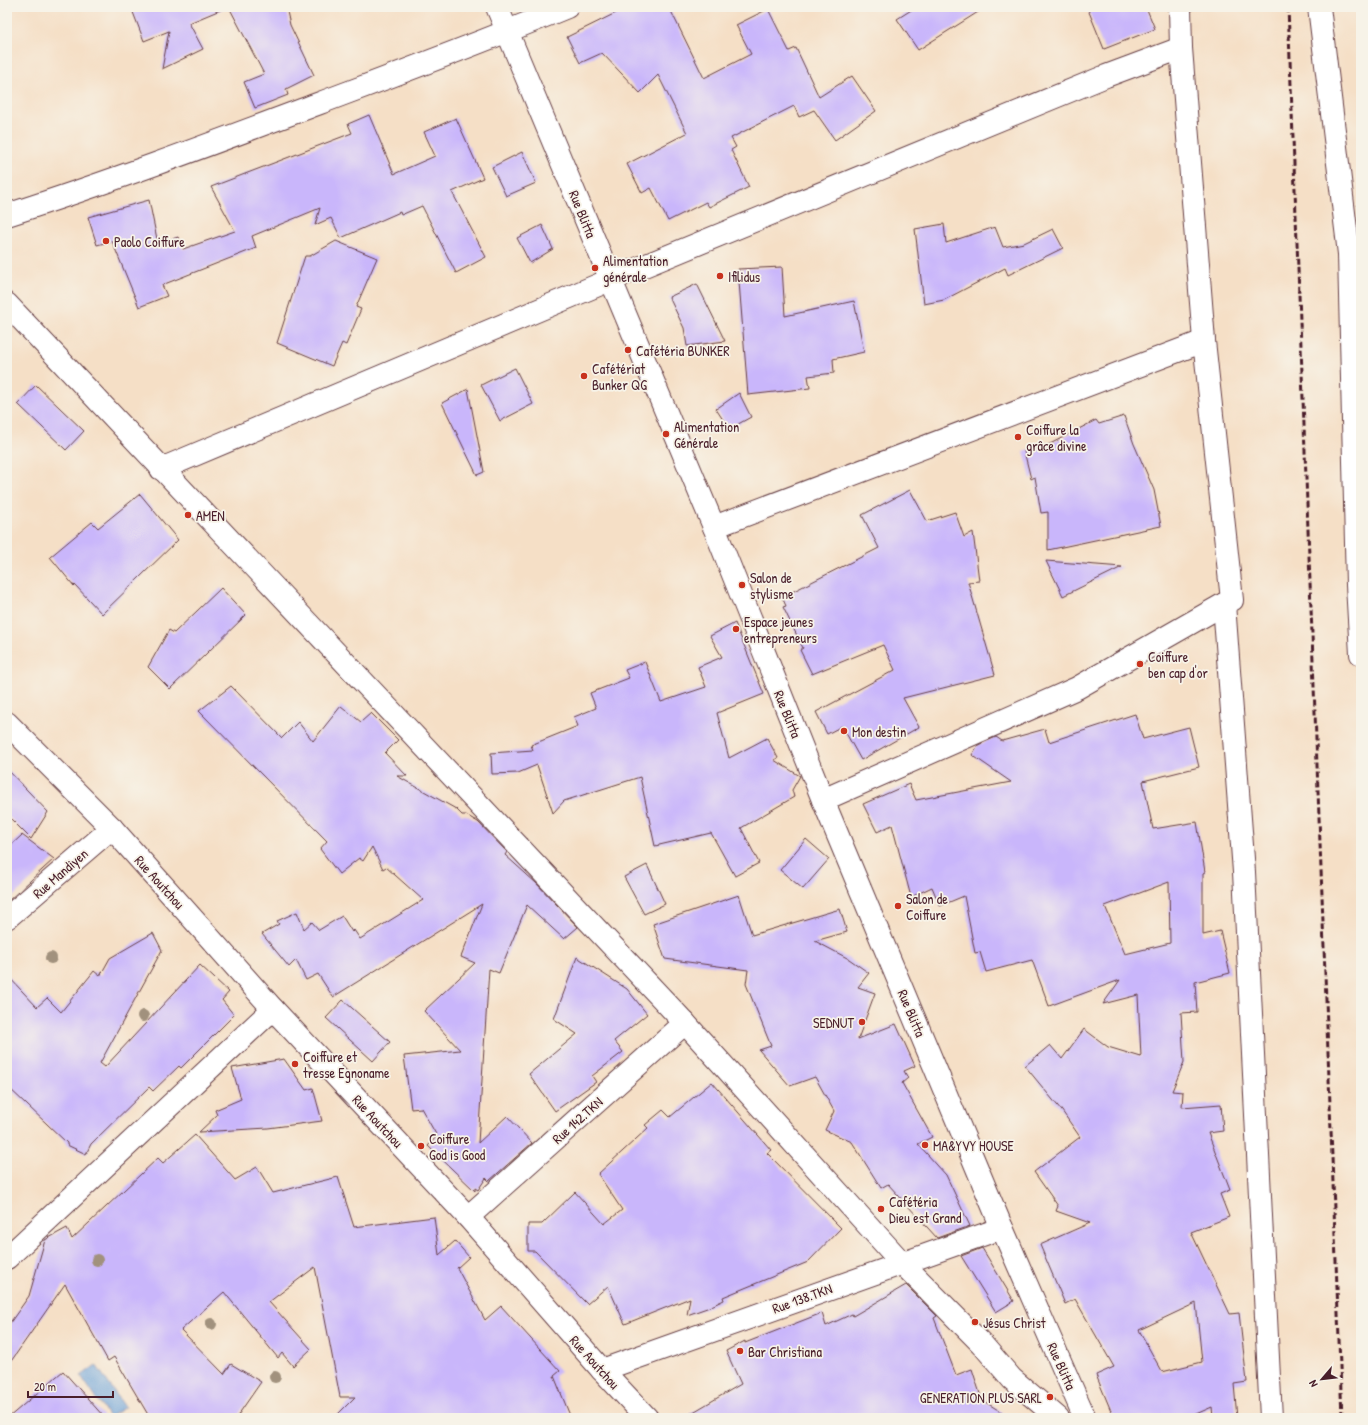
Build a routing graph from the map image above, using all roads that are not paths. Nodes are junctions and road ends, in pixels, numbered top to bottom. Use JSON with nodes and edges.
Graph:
{"nodes":[{"id":1,"x":497,"y":7,"type":"edge"},
{"id":2,"x":567,"y":7,"type":"edge"},
{"id":3,"x":1180,"y":7,"type":"edge"},
{"id":4,"x":1320,"y":8,"type":"edge"},
{"id":5,"x":508,"y":32,"type":"junction"},
{"id":6,"x":1180,"y":48,"type":"junction"},
{"id":7,"x":7,"y":215,"type":"edge"},
{"id":8,"x":1355,"y":272,"type":"edge"},
{"id":9,"x":610,"y":280,"type":"junction"},
{"id":10,"x":7,"y":304,"type":"edge"},
{"id":11,"x":1204,"y":341,"type":"junction"},
{"id":12,"x":161,"y":469,"type":"junction"},
{"id":13,"x":714,"y":527,"type":"junction"},
{"id":14,"x":1359,"y":570,"type":"edge"},
{"id":15,"x":1224,"y":604,"type":"junction"},
{"id":16,"x":1361,"y":654,"type":"edge"},
{"id":17,"x":7,"y":723,"type":"edge"},
{"id":18,"x":823,"y":800,"type":"junction"},
{"id":19,"x":112,"y":828,"type":"junction"},
{"id":20,"x":7,"y":918,"type":"edge"},
{"id":21,"x":273,"y":1009,"type":"junction"},
{"id":22,"x":685,"y":1023,"type":"junction"},
{"id":23,"x":468,"y":1217,"type":"junction"},
{"id":24,"x":1002,"y":1228,"type":"junction"},
{"id":25,"x":7,"y":1258,"type":"edge"},
{"id":26,"x":902,"y":1262,"type":"junction"},
{"id":27,"x":602,"y":1370,"type":"junction"},
{"id":28,"x":647,"y":1418,"type":"edge"},
{"id":29,"x":1058,"y":1418,"type":"edge"},
{"id":30,"x":1085,"y":1418,"type":"edge"},
{"id":31,"x":1271,"y":1418,"type":"edge"}],
"edges":[{"from":1,"to":5,"type":"street","name":"Rue Blitta"},
{"from":2,"to":5,"type":"street"},
{"from":3,"to":6,"type":"street"},
{"from":4,"to":8,"type":"street"},
{"from":5,"to":7,"type":"street"},
{"from":5,"to":9,"type":"street","name":"Rue Blitta"},
{"from":6,"to":9,"type":"street"},
{"from":6,"to":11,"type":"street"},
{"from":8,"to":14,"type":"street"},
{"from":9,"to":12,"type":"street"},
{"from":9,"to":13,"type":"street","name":"Rue Blitta"},
{"from":10,"to":12,"type":"street"},
{"from":11,"to":13,"type":"street"},
{"from":11,"to":15,"type":"street"},
{"from":12,"to":22,"type":"street"},
{"from":13,"to":18,"type":"street","name":"Rue Blitta"},
{"from":14,"to":16,"type":"street"},
{"from":15,"to":18,"type":"street"},
{"from":15,"to":31,"type":"street"},
{"from":17,"to":19,"type":"street","name":"Rue Aoutchou"},
{"from":18,"to":24,"type":"street","name":"Rue Blitta"},
{"from":19,"to":20,"type":"street","name":"Rue Mandiyen"},
{"from":19,"to":21,"type":"street","name":"Rue Aoutchou"},
{"from":21,"to":23,"type":"street","name":"Rue Aoutchou"},
{"from":21,"to":25,"type":"street"},
{"from":22,"to":23,"type":"street","name":"Rue 142.TKN"},
{"from":22,"to":26,"type":"street"},
{"from":23,"to":27,"type":"street","name":"Rue Aoutchou"},
{"from":24,"to":26,"type":"street","name":"Rue 138.TKN"},
{"from":24,"to":30,"type":"street","name":"Rue Blitta"},
{"from":26,"to":27,"type":"street","name":"Rue 138.TKN"},
{"from":26,"to":29,"type":"street"},
{"from":27,"to":28,"type":"street","name":"Rue Aoutchou"}]}
